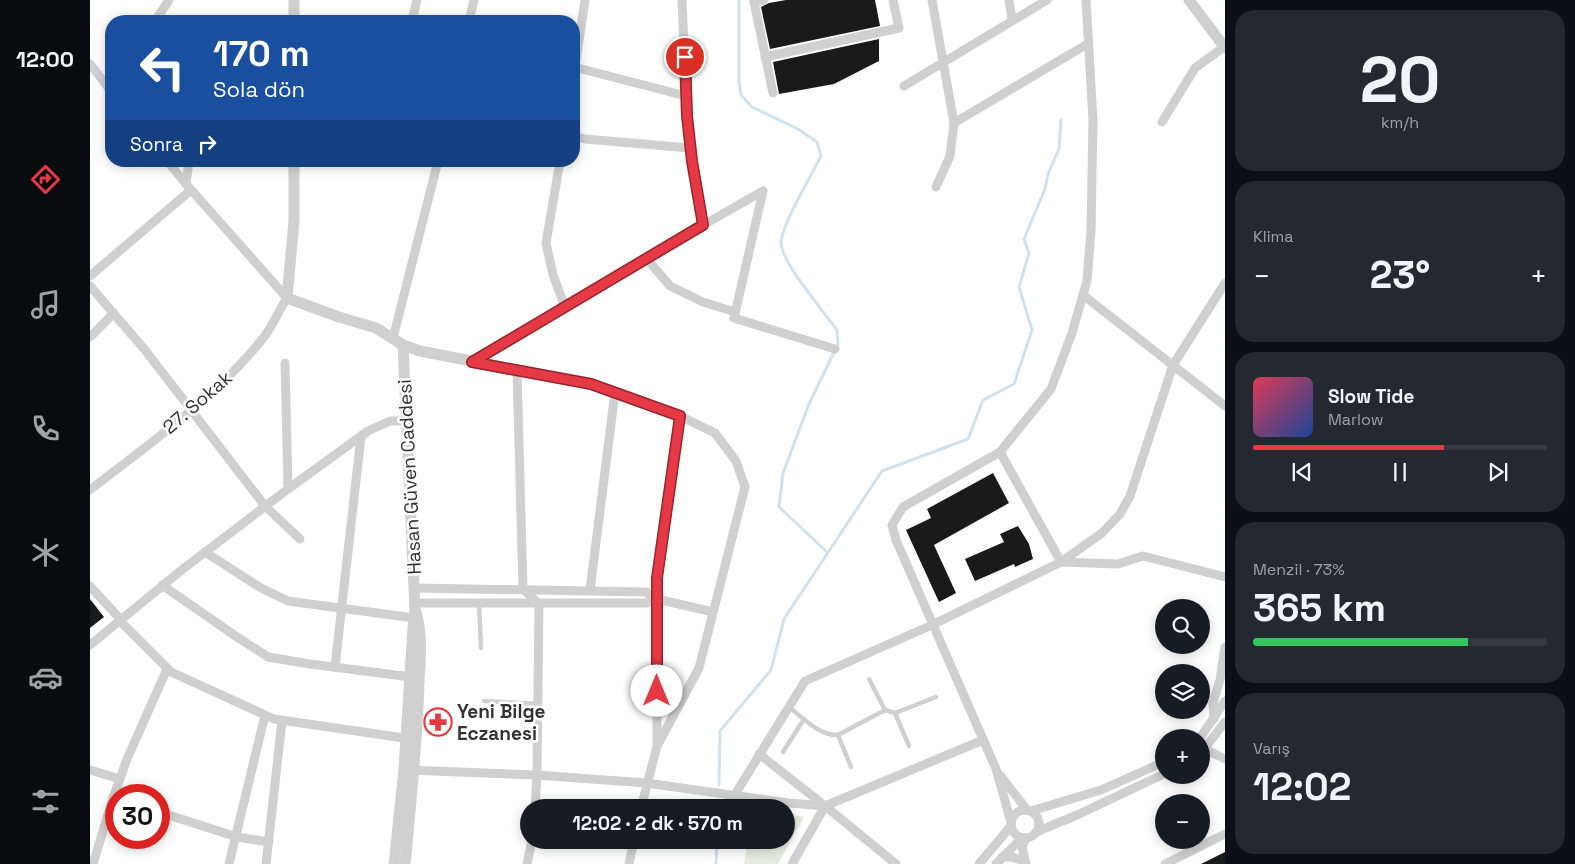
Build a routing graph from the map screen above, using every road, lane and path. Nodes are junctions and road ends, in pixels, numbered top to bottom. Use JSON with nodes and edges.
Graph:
{"nodes":[{"id":1,"x":169,"y":0,"type":"edge"},
{"id":2,"x":294,"y":0,"type":"edge"},
{"id":3,"x":416,"y":0,"type":"edge"},
{"id":4,"x":474,"y":0,"type":"edge"},
{"id":5,"x":585,"y":0,"type":"edge"},
{"id":6,"x":682,"y":0,"type":"edge"},
{"id":7,"x":764,"y":0,"type":"edge"},
{"id":8,"x":893,"y":0,"type":"edge"},
{"id":9,"x":932,"y":0,"type":"edge"},
{"id":10,"x":1009,"y":0,"type":"edge"},
{"id":11,"x":1047,"y":0,"type":"edge"},
{"id":12,"x":1086,"y":0,"type":"edge"},
{"id":13,"x":1188,"y":0,"type":"edge"},
{"id":14,"x":159,"y":15,"type":"edge"},
{"id":15,"x":294,"y":15,"type":"edge"},
{"id":16,"x":413,"y":15,"type":"edge"},
{"id":17,"x":470,"y":15,"type":"edge"},
{"id":18,"x":1012,"y":20,"type":"junction"},
{"id":19,"x":580,"y":32,"type":"edge"},
{"id":20,"x":1089,"y":42,"type":"junction"},
{"id":21,"x":1225,"y":47,"type":"edge"},
{"id":22,"x":765,"y":57,"type":"junction"},
{"id":23,"x":944,"y":62,"type":"junction"},
{"id":24,"x":90,"y":64,"type":"edge"},
{"id":25,"x":580,"y":71,"type":"edge"},
{"id":26,"x":105,"y":81,"type":"edge"},
{"id":27,"x":904,"y":86,"type":"dead end"},
{"id":28,"x":773,"y":93,"type":"dead end"},
{"id":29,"x":686,"y":96,"type":"junction"},
{"id":30,"x":1162,"y":122,"type":"dead end"},
{"id":31,"x":954,"y":124,"type":"junction"},
{"id":32,"x":580,"y":137,"type":"edge"},
{"id":33,"x":690,"y":148,"type":"junction"},
{"id":34,"x":172,"y":167,"type":"edge"},
{"id":35,"x":189,"y":167,"type":"edge"},
{"id":36,"x":294,"y":167,"type":"edge"},
{"id":37,"x":437,"y":167,"type":"edge"},
{"id":38,"x":559,"y":167,"type":"edge"},
{"id":39,"x":188,"y":187,"type":"junction"},
{"id":40,"x":936,"y":187,"type":"dead end"},
{"id":41,"x":703,"y":225,"type":"junction"},
{"id":42,"x":646,"y":258,"type":"junction"},
{"id":43,"x":90,"y":276,"type":"edge"},
{"id":44,"x":1225,"y":283,"type":"edge"},
{"id":45,"x":90,"y":286,"type":"edge"},
{"id":46,"x":1082,"y":295,"type":"junction"},
{"id":47,"x":287,"y":298,"type":"junction"},
{"id":48,"x":565,"y":307,"type":"junction"},
{"id":49,"x":735,"y":312,"type":"junction"},
{"id":50,"x":114,"y":313,"type":"junction"},
{"id":51,"x":90,"y":337,"type":"edge"},
{"id":52,"x":398,"y":342,"type":"junction"},
{"id":53,"x":835,"y":349,"type":"dead end"},
{"id":54,"x":472,"y":362,"type":"junction"},
{"id":55,"x":285,"y":363,"type":"dead end"},
{"id":56,"x":1172,"y":365,"type":"junction"},
{"id":57,"x":517,"y":371,"type":"junction"},
{"id":58,"x":615,"y":392,"type":"junction"},
{"id":59,"x":1225,"y":406,"type":"edge"},
{"id":60,"x":192,"y":410,"type":"junction"},
{"id":61,"x":680,"y":416,"type":"junction"},
{"id":62,"x":406,"y":421,"type":"junction"},
{"id":63,"x":361,"y":436,"type":"junction"},
{"id":64,"x":1000,"y":452,"type":"junction"},
{"id":65,"x":288,"y":489,"type":"junction"},
{"id":66,"x":90,"y":490,"type":"edge"},
{"id":67,"x":265,"y":506,"type":"junction"},
{"id":68,"x":300,"y":539,"type":"dead end"},
{"id":69,"x":205,"y":552,"type":"junction"},
{"id":70,"x":1061,"y":562,"type":"junction"},
{"id":71,"x":1225,"y":577,"type":"edge"},
{"id":72,"x":162,"y":585,"type":"junction"},
{"id":73,"x":90,"y":586,"type":"edge"},
{"id":74,"x":414,"y":588,"type":"junction"},
{"id":75,"x":523,"y":589,"type":"junction"},
{"id":76,"x":590,"y":590,"type":"junction"},
{"id":77,"x":656,"y":599,"type":"junction"},
{"id":78,"x":479,"y":603,"type":"junction"},
{"id":79,"x":539,"y":604,"type":"junction"},
{"id":80,"x":342,"y":609,"type":"junction"},
{"id":81,"x":415,"y":610,"type":"junction"},
{"id":82,"x":714,"y":612,"type":"junction"},
{"id":83,"x":120,"y":620,"type":"junction"},
{"id":84,"x":932,"y":625,"type":"junction"},
{"id":85,"x":90,"y":645,"type":"edge"},
{"id":86,"x":1225,"y":646,"type":"edge"},
{"id":87,"x":481,"y":648,"type":"dead end"},
{"id":88,"x":335,"y":667,"type":"junction"},
{"id":89,"x":167,"y":668,"type":"junction"},
{"id":90,"x":411,"y":677,"type":"junction"},
{"id":91,"x":869,"y":679,"type":"dead end"},
{"id":92,"x":936,"y":697,"type":"dead end"},
{"id":93,"x":1225,"y":700,"type":"edge"},
{"id":94,"x":484,"y":701,"type":"dead end"},
{"id":95,"x":538,"y":704,"type":"junction"},
{"id":96,"x":788,"y":707,"type":"junction"},
{"id":97,"x":885,"y":710,"type":"junction"},
{"id":98,"x":895,"y":713,"type":"junction"},
{"id":99,"x":265,"y":716,"type":"junction"},
{"id":100,"x":804,"y":719,"type":"junction"},
{"id":101,"x":1214,"y":719,"type":"junction"},
{"id":102,"x":282,"y":721,"type":"junction"},
{"id":103,"x":1225,"y":722,"type":"edge"},
{"id":104,"x":1207,"y":729,"type":"edge"},
{"id":105,"x":838,"y":735,"type":"junction"},
{"id":106,"x":411,"y":739,"type":"junction"},
{"id":107,"x":983,"y":740,"type":"junction"},
{"id":108,"x":1210,"y":740,"type":"edge"},
{"id":109,"x":657,"y":746,"type":"junction"},
{"id":110,"x":909,"y":746,"type":"dead end"},
{"id":111,"x":784,"y":752,"type":"dead end"},
{"id":112,"x":1210,"y":752,"type":"edge"},
{"id":113,"x":759,"y":754,"type":"junction"},
{"id":114,"x":1225,"y":759,"type":"edge"},
{"id":115,"x":1155,"y":766,"type":"edge"},
{"id":116,"x":851,"y":767,"type":"dead end"},
{"id":117,"x":996,"y":769,"type":"junction"},
{"id":118,"x":90,"y":770,"type":"edge"},
{"id":119,"x":409,"y":770,"type":"junction"},
{"id":120,"x":537,"y":775,"type":"junction"},
{"id":121,"x":1155,"y":778,"type":"edge"},
{"id":122,"x":120,"y":779,"type":"junction"},
{"id":123,"x":119,"y":784,"type":"edge"},
{"id":124,"x":646,"y":784,"type":"junction"},
{"id":125,"x":734,"y":796,"type":"junction"},
{"id":126,"x":536,"y":799,"type":"edge"},
{"id":127,"x":643,"y":799,"type":"edge"},
{"id":128,"x":825,"y":806,"type":"junction"},
{"id":129,"x":1029,"y":811,"type":"junction"},
{"id":130,"x":170,"y":815,"type":"edge"},
{"id":131,"x":1011,"y":824,"type":"junction"},
{"id":132,"x":105,"y":829,"type":"edge"},
{"id":133,"x":1036,"y":832,"type":"junction"},
{"id":134,"x":1225,"y":834,"type":"edge"},
{"id":135,"x":237,"y":836,"type":"junction"},
{"id":136,"x":1024,"y":838,"type":"junction"},
{"id":137,"x":269,"y":842,"type":"junction"},
{"id":138,"x":530,"y":849,"type":"edge"},
{"id":139,"x":632,"y":849,"type":"edge"},
{"id":140,"x":1183,"y":860,"type":"edge"},
{"id":141,"x":999,"y":861,"type":"edge"},
{"id":142,"x":1025,"y":862,"type":"edge"},
{"id":143,"x":93,"y":864,"type":"edge"},
{"id":144,"x":230,"y":864,"type":"edge"},
{"id":145,"x":266,"y":864,"type":"edge"},
{"id":146,"x":394,"y":864,"type":"edge"},
{"id":147,"x":405,"y":864,"type":"edge"},
{"id":148,"x":527,"y":864,"type":"edge"},
{"id":149,"x":629,"y":864,"type":"edge"},
{"id":150,"x":792,"y":864,"type":"edge"},
{"id":151,"x":896,"y":864,"type":"edge"},
{"id":152,"x":979,"y":864,"type":"edge"},
{"id":153,"x":1165,"y":864,"type":"edge"}],
"edges":[{"from":1,"to":14,"type":"street"},
{"from":2,"to":15,"type":"street"},
{"from":3,"to":16,"type":"street"},
{"from":4,"to":17,"type":"street"},
{"from":5,"to":19,"type":"street"},
{"from":6,"to":29,"type":"street"},
{"from":7,"to":22,"type":"street"},
{"from":8,"to":22,"type":"street"},
{"from":9,"to":23,"type":"street"},
{"from":10,"to":18,"type":"street"},
{"from":11,"to":18,"type":"street"},
{"from":12,"to":20,"type":"street"},
{"from":13,"to":21,"type":"street"},
{"from":18,"to":23,"type":"street"},
{"from":20,"to":31,"type":"street"},
{"from":20,"to":46,"type":"street"},
{"from":21,"to":30,"type":"street"},
{"from":22,"to":28,"type":"street"},
{"from":23,"to":27,"type":"street"},
{"from":23,"to":31,"type":"street"},
{"from":24,"to":26,"type":"street"},
{"from":25,"to":29,"type":"street"},
{"from":29,"to":33,"type":"street"},
{"from":31,"to":40,"type":"street"},
{"from":32,"to":33,"type":"street"},
{"from":33,"to":41,"type":"street"},
{"from":34,"to":39,"type":"street"},
{"from":35,"to":39,"type":"street"},
{"from":36,"to":47,"type":"street"},
{"from":37,"to":52,"type":"street"},
{"from":38,"to":48,"type":"street"},
{"from":39,"to":43,"type":"street"},
{"from":39,"to":47,"type":"street"},
{"from":41,"to":42,"type":"street"},
{"from":41,"to":49,"type":"street"},
{"from":42,"to":48,"type":"street"},
{"from":42,"to":49,"type":"street"},
{"from":44,"to":56,"type":"street"},
{"from":45,"to":50,"type":"street"},
{"from":46,"to":56,"type":"street"},
{"from":46,"to":64,"type":"street"},
{"from":47,"to":52,"type":"street"},
{"from":47,"to":60,"type":"street","name":"27. Sokak"},
{"from":48,"to":54,"type":"street"},
{"from":49,"to":53,"type":"street"},
{"from":50,"to":51,"type":"street"},
{"from":50,"to":60,"type":"street"},
{"from":52,"to":54,"type":"street"},
{"from":52,"to":62,"type":"street","name":"Hasan Güven Caddesi"},
{"from":54,"to":57,"type":"street"},
{"from":55,"to":65,"type":"street"},
{"from":56,"to":59,"type":"street"},
{"from":56,"to":70,"type":"street"},
{"from":57,"to":58,"type":"street"},
{"from":57,"to":75,"type":"street"},
{"from":58,"to":61,"type":"street"},
{"from":58,"to":76,"type":"street"},
{"from":60,"to":66,"type":"street","name":"27. Sokak"},
{"from":60,"to":67,"type":"street"},
{"from":61,"to":77,"type":"street"},
{"from":61,"to":82,"type":"street"},
{"from":62,"to":63,"type":"street"},
{"from":62,"to":74,"type":"street","name":"Hasan Güven Caddesi"},
{"from":63,"to":65,"type":"street"},
{"from":63,"to":80,"type":"street"},
{"from":64,"to":70,"type":"street"},
{"from":64,"to":84,"type":"street"},
{"from":65,"to":67,"type":"street"},
{"from":67,"to":68,"type":"street"},
{"from":67,"to":69,"type":"street"},
{"from":69,"to":72,"type":"street"},
{"from":69,"to":80,"type":"street"},
{"from":70,"to":71,"type":"street"},
{"from":70,"to":84,"type":"street"},
{"from":72,"to":83,"type":"street"},
{"from":72,"to":88,"type":"street"},
{"from":73,"to":83,"type":"street"},
{"from":74,"to":75,"type":"street"},
{"from":74,"to":81,"type":"street","name":"Hasan Güven Caddesi"},
{"from":75,"to":76,"type":"street"},
{"from":75,"to":79,"type":"street"},
{"from":76,"to":77,"type":"street"},
{"from":77,"to":79,"type":"street"},
{"from":77,"to":82,"type":"street"},
{"from":77,"to":109,"type":"street"},
{"from":78,"to":79,"type":"street"},
{"from":78,"to":81,"type":"street"},
{"from":78,"to":87,"type":"lane"},
{"from":79,"to":95,"type":"street"},
{"from":80,"to":81,"type":"street"},
{"from":80,"to":88,"type":"street"},
{"from":81,"to":90,"type":"street","name":"Hasan Güven Caddesi"},
{"from":81,"to":106,"type":"street","name":"Hasan Güven Caddesi"},
{"from":82,"to":109,"type":"street"},
{"from":83,"to":85,"type":"street"},
{"from":83,"to":89,"type":"street"},
{"from":84,"to":96,"type":"street"},
{"from":84,"to":107,"type":"street"},
{"from":86,"to":101,"type":"street"},
{"from":88,"to":90,"type":"street"},
{"from":89,"to":99,"type":"street"},
{"from":89,"to":122,"type":"street"},
{"from":90,"to":106,"type":"street","name":"Hasan Güven Caddesi"},
{"from":91,"to":97,"type":"lane"},
{"from":92,"to":98,"type":"lane"},
{"from":93,"to":101,"type":"street"},
{"from":94,"to":95,"type":"lane"},
{"from":95,"to":120,"type":"street"},
{"from":96,"to":100,"type":"lane"},
{"from":96,"to":113,"type":"street"},
{"from":97,"to":98,"type":"lane"},
{"from":97,"to":105,"type":"lane"},
{"from":98,"to":110,"type":"lane"},
{"from":99,"to":102,"type":"street"},
{"from":99,"to":135,"type":"street"},
{"from":100,"to":105,"type":"lane"},
{"from":100,"to":111,"type":"lane"},
{"from":101,"to":104,"type":"street"},
{"from":102,"to":106,"type":"street"},
{"from":102,"to":137,"type":"street"},
{"from":103,"to":108,"type":"street"},
{"from":105,"to":116,"type":"lane"},
{"from":106,"to":119,"type":"street","name":"Hasan Güven Caddesi"},
{"from":107,"to":117,"type":"street"},
{"from":107,"to":128,"type":"street"},
{"from":109,"to":124,"type":"street"},
{"from":112,"to":114,"type":"street"},
{"from":113,"to":125,"type":"street"},
{"from":113,"to":128,"type":"street"},
{"from":115,"to":129,"type":"street"},
{"from":117,"to":129,"type":"street"},
{"from":117,"to":131,"type":"street"},
{"from":118,"to":122,"type":"street"},
{"from":119,"to":120,"type":"street"},
{"from":119,"to":146,"type":"street","name":"Hasan Güven Caddesi"},
{"from":119,"to":147,"type":"street","name":"Hasan Güven Caddesi"},
{"from":120,"to":124,"type":"street"},
{"from":120,"to":126,"type":"street"},
{"from":121,"to":133,"type":"street"},
{"from":122,"to":123,"type":"street"},
{"from":124,"to":125,"type":"street"},
{"from":124,"to":127,"type":"street"},
{"from":125,"to":128,"type":"street"},
{"from":128,"to":150,"type":"street"},
{"from":128,"to":151,"type":"street"},
{"from":129,"to":131,"type":"street"},
{"from":129,"to":133,"type":"street"},
{"from":130,"to":135,"type":"street"},
{"from":131,"to":136,"type":"street"},
{"from":131,"to":152,"type":"street"},
{"from":132,"to":143,"type":"street"},
{"from":133,"to":136,"type":"street"},
{"from":134,"to":140,"type":"street"},
{"from":135,"to":137,"type":"street"},
{"from":135,"to":144,"type":"street"},
{"from":136,"to":141,"type":"street"},
{"from":136,"to":142,"type":"street"},
{"from":137,"to":145,"type":"street"},
{"from":138,"to":148,"type":"street"},
{"from":139,"to":149,"type":"street"},
{"from":140,"to":153,"type":"street"},
{"from":141,"to":142,"type":"street"}]}
